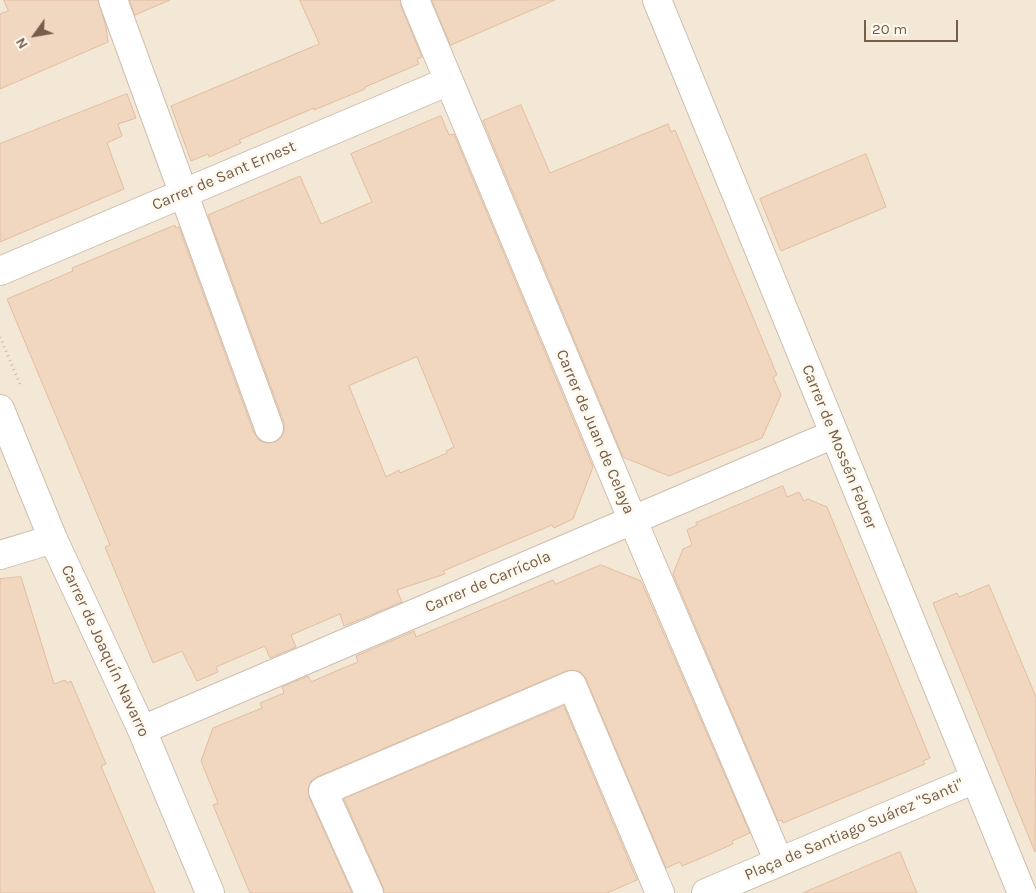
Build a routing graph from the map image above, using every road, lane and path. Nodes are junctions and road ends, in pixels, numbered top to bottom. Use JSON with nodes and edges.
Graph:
{"nodes":[{"id":1,"x":113,"y":0,"type":"edge"},
{"id":2,"x":416,"y":0,"type":"edge"},
{"id":3,"x":656,"y":0,"type":"edge"},
{"id":4,"x":449,"y":80,"type":"junction"},
{"id":5,"x":182,"y":193,"type":"junction"},
{"id":6,"x":0,"y":271,"type":"edge"},
{"id":7,"x":0,"y":409,"type":"edge"},
{"id":8,"x":269,"y":428,"type":"dead end"},
{"id":9,"x":834,"y":434,"type":"junction"},
{"id":10,"x":633,"y":521,"type":"junction"},
{"id":11,"x":53,"y":539,"type":"junction"},
{"id":12,"x":5,"y":554,"type":"edge"},
{"id":13,"x":142,"y":730,"type":"junction"},
{"id":14,"x":975,"y":779,"type":"junction"},
{"id":15,"x":779,"y":862,"type":"junction"},
{"id":16,"x":210,"y":893,"type":"edge"},
{"id":17,"x":369,"y":893,"type":"edge"},
{"id":18,"x":660,"y":893,"type":"edge"},
{"id":19,"x":706,"y":893,"type":"edge"},
{"id":20,"x":1022,"y":893,"type":"edge"}],
"edges":[{"from":1,"to":5,"type":"street"},
{"from":2,"to":4,"type":"street","name":"Carrer de Juan de Celaya"},
{"from":3,"to":9,"type":"street","name":"Carrer de Mossén Febrer"},
{"from":4,"to":5,"type":"street","name":"Carrer de Sant Ernest"},
{"from":4,"to":10,"type":"street","name":"Carrer de Juan de Celaya"},
{"from":5,"to":6,"type":"street","name":"Carrer de Sant Ernest"},
{"from":5,"to":8,"type":"street"},
{"from":7,"to":11,"type":"street","name":"Carrer de Joaquín Navarro"},
{"from":9,"to":10,"type":"street","name":"Carrer de Carrícola"},
{"from":9,"to":14,"type":"street","name":"Carrer de Mossén Febrer"},
{"from":10,"to":13,"type":"street","name":"Carrer de Carrícola"},
{"from":10,"to":15,"type":"street","name":"Carrer de Juan de Celaya"},
{"from":11,"to":12,"type":"street"},
{"from":11,"to":13,"type":"street","name":"Carrer de Joaquín Navarro"},
{"from":13,"to":16,"type":"street","name":"Carrer de Joaquín Navarro"},
{"from":14,"to":15,"type":"street","name":"Plaça de Santiago Suárez \"Santi\""},
{"from":14,"to":20,"type":"street","name":"Carrer de Mossén Febrer"},
{"from":15,"to":19,"type":"street","name":"Plaça de Santiago Suárez \"Santi\""},
{"from":17,"to":18,"type":"street"}]}
